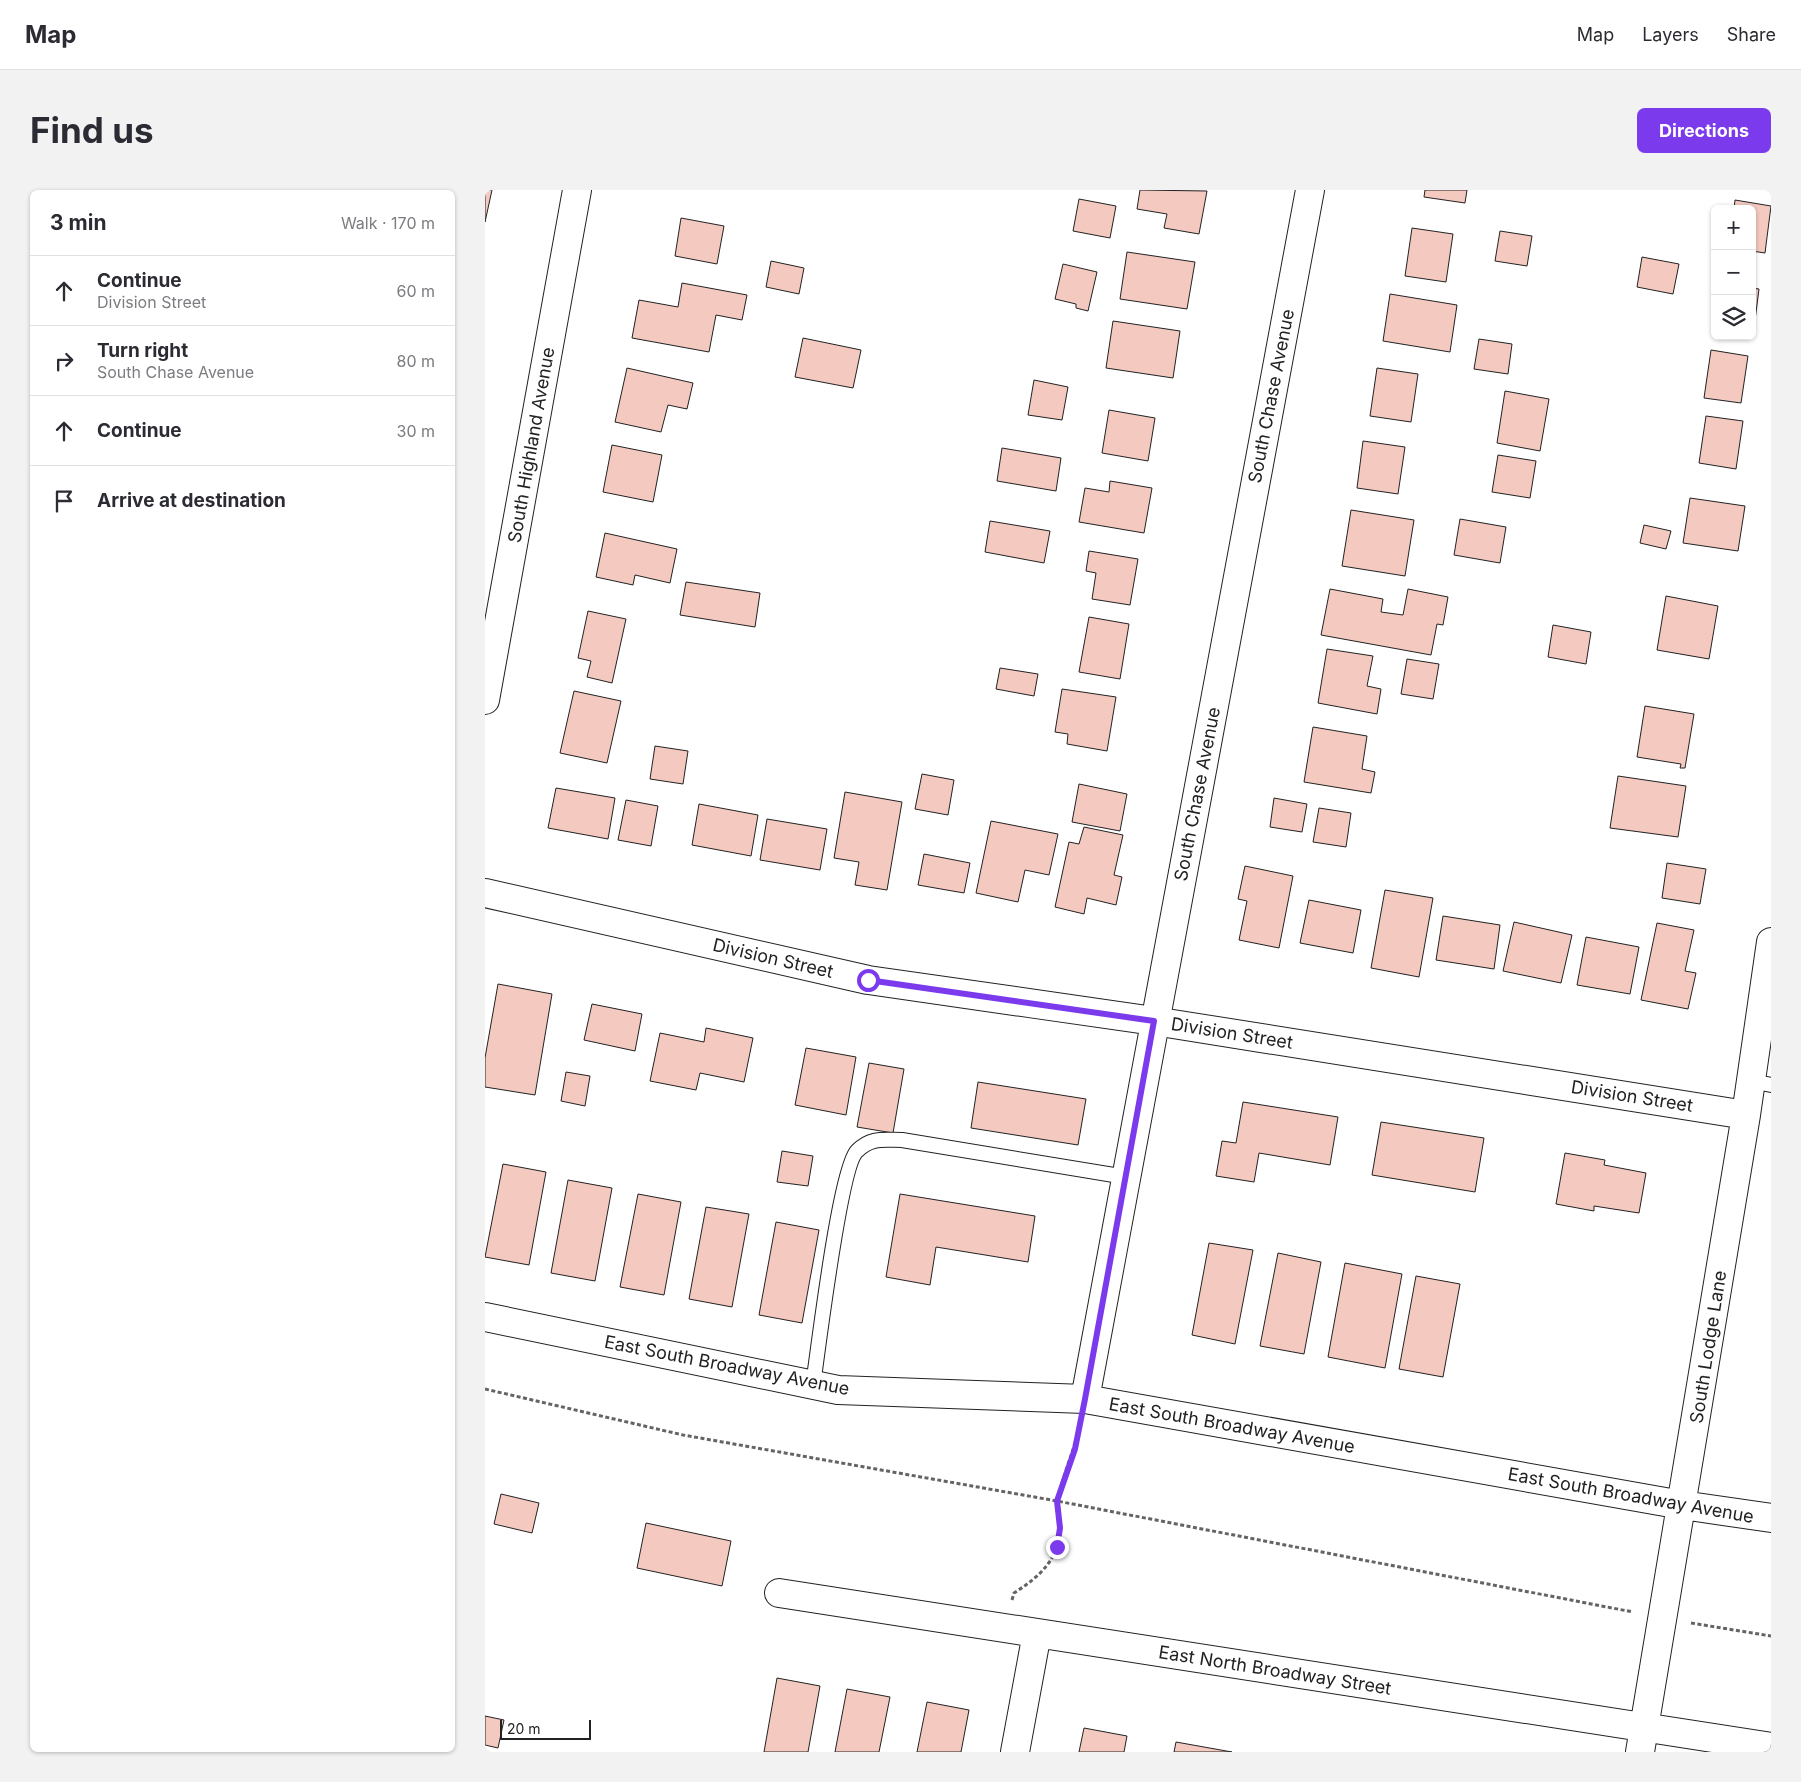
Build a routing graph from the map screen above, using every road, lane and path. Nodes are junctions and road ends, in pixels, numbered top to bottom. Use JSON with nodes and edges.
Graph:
{"nodes":[{"id":1,"x":577,"y":190,"type":"edge"},
{"id":2,"x":1310,"y":190,"type":"edge"},
{"id":3,"x":485,"y":700,"type":"edge"},
{"id":4,"x":485,"y":893,"type":"edge"},
{"id":5,"x":1771,"y":942,"type":"edge"},
{"id":6,"x":1154,"y":1021,"type":"junction"},
{"id":7,"x":1761,"y":1083,"type":"edge"},
{"id":8,"x":1746,"y":1114,"type":"junction"},
{"id":9,"x":1126,"y":1177,"type":"junction"},
{"id":10,"x":485,"y":1317,"type":"edge"},
{"id":11,"x":813,"y":1385,"type":"junction"},
{"id":12,"x":485,"y":1389,"type":"edge"},
{"id":13,"x":1085,"y":1399,"type":"junction"},
{"id":14,"x":1057,"y":1501,"type":"junction"},
{"id":15,"x":1681,"y":1505,"type":"junction"},
{"id":16,"x":1771,"y":1518,"type":"edge"},
{"id":17,"x":779,"y":1593,"type":"dead end"},
{"id":18,"x":1639,"y":1613,"type":"dead end"},
{"id":19,"x":1685,"y":1622,"type":"dead end"},
{"id":20,"x":1004,"y":1628,"type":"junction"},
{"id":21,"x":1037,"y":1633,"type":"junction"},
{"id":22,"x":1771,"y":1636,"type":"edge"},
{"id":23,"x":1643,"y":1740,"type":"edge"},
{"id":24,"x":1771,"y":1747,"type":"edge"},
{"id":25,"x":1015,"y":1752,"type":"edge"}],
"edges":[{"from":1,"to":3,"type":"street","name":"South Highland Avenue"},
{"from":2,"to":6,"type":"street","name":"South Chase Avenue"},
{"from":4,"to":6,"type":"street","name":"Division Street"},
{"from":5,"to":7,"type":"street","name":"South Lodge Lane"},
{"from":6,"to":8,"type":"street","name":"Division Street"},
{"from":6,"to":9,"type":"street","name":"South Chase Avenue"},
{"from":7,"to":8,"type":"street","name":"South Lodge Lane"},
{"from":8,"to":15,"type":"street","name":"South Lodge Lane"},
{"from":9,"to":11,"type":"lane"},
{"from":9,"to":13,"type":"street","name":"South Chase Avenue"},
{"from":10,"to":11,"type":"street","name":"East South Broadway Avenue"},
{"from":11,"to":13,"type":"street","name":"East South Broadway Avenue"},
{"from":12,"to":14,"type":"path"},
{"from":13,"to":14,"type":"path"},
{"from":13,"to":15,"type":"street","name":"East South Broadway Avenue"},
{"from":14,"to":18,"type":"path"},
{"from":14,"to":20,"type":"path"},
{"from":15,"to":16,"type":"street","name":"East South Broadway Avenue"},
{"from":15,"to":23,"type":"street","name":"South Lodge Lane"},
{"from":17,"to":20,"type":"street","name":"East North Broadway Street"},
{"from":19,"to":22,"type":"path"},
{"from":20,"to":21,"type":"street","name":"East North Broadway Street"},
{"from":21,"to":23,"type":"street","name":"East North Broadway Street"},
{"from":21,"to":25,"type":"street"},
{"from":23,"to":24,"type":"street","name":"East North Broadway Street"}]}
